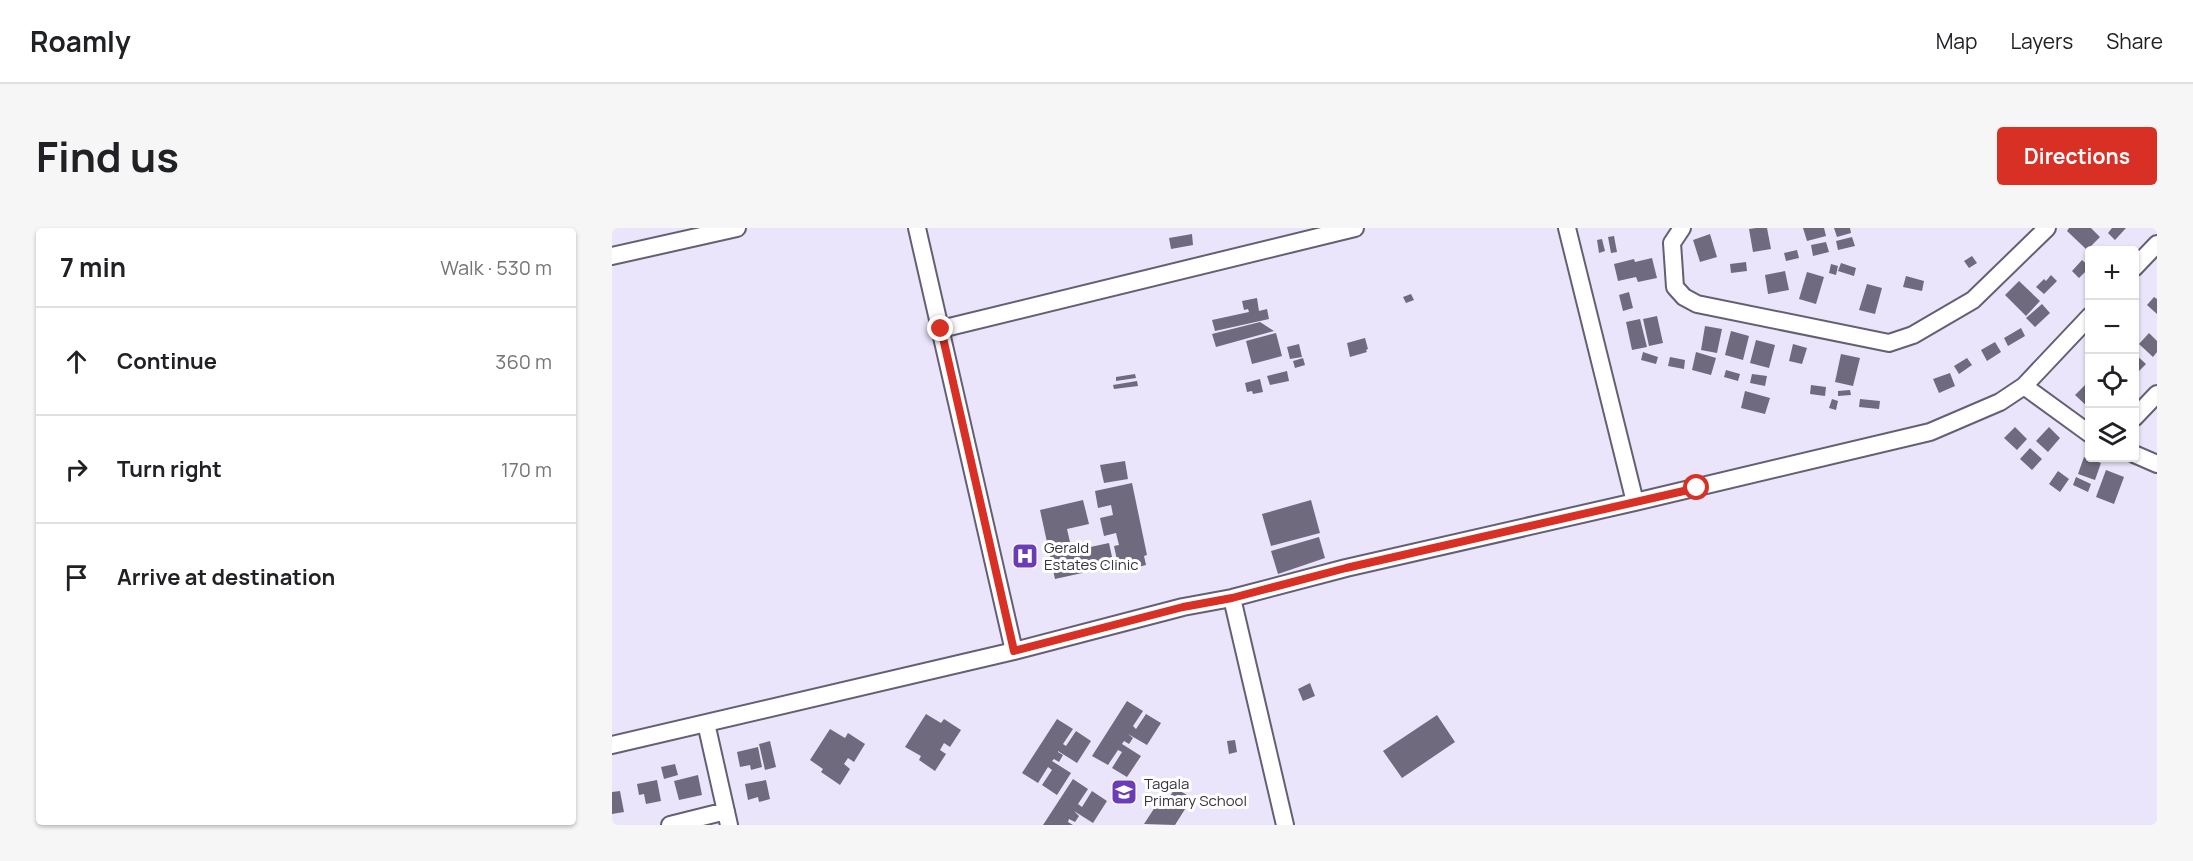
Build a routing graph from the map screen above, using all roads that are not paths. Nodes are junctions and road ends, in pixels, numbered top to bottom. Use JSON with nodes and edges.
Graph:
{"nodes":[{"id":1,"x":737,"y":228,"type":"edge"},
{"id":2,"x":918,"y":228,"type":"edge"},
{"id":3,"x":1355,"y":228,"type":"edge"},
{"id":4,"x":1567,"y":228,"type":"edge"},
{"id":5,"x":1682,"y":228,"type":"edge"},
{"id":6,"x":2047,"y":228,"type":"edge"},
{"id":7,"x":662,"y":236,"type":"edge"},
{"id":8,"x":2157,"y":244,"type":"edge"},
{"id":9,"x":612,"y":256,"type":"edge"},
{"id":10,"x":2139,"y":263,"type":"edge"},
{"id":11,"x":2085,"y":321,"type":"edge"},
{"id":12,"x":941,"y":329,"type":"junction"},
{"id":13,"x":2024,"y":386,"type":"junction"},
{"id":14,"x":2157,"y":394,"type":"edge"},
{"id":15,"x":2139,"y":413,"type":"edge"},
{"id":16,"x":2085,"y":430,"type":"edge"},
{"id":17,"x":2139,"y":456,"type":"edge"},
{"id":18,"x":2157,"y":464,"type":"edge"},
{"id":19,"x":1635,"y":502,"type":"junction"},
{"id":20,"x":1232,"y":598,"type":"junction"},
{"id":21,"x":1014,"y":651,"type":"junction"},
{"id":22,"x":706,"y":723,"type":"junction"},
{"id":23,"x":612,"y":745,"type":"edge"},
{"id":24,"x":728,"y":818,"type":"edge"},
{"id":25,"x":670,"y":825,"type":"edge"},
{"id":26,"x":1286,"y":825,"type":"edge"}],
"edges":[{"from":1,"to":7,"type":"street"},
{"from":2,"to":12,"type":"street"},
{"from":3,"to":12,"type":"street"},
{"from":4,"to":19,"type":"street"},
{"from":5,"to":6,"type":"street"},
{"from":7,"to":9,"type":"street"},
{"from":8,"to":10,"type":"street"},
{"from":11,"to":13,"type":"street"},
{"from":12,"to":21,"type":"street"},
{"from":13,"to":16,"type":"street"},
{"from":13,"to":19,"type":"street"},
{"from":14,"to":15,"type":"street"},
{"from":17,"to":18,"type":"street"},
{"from":19,"to":20,"type":"street"},
{"from":20,"to":21,"type":"street"},
{"from":20,"to":26,"type":"street"},
{"from":21,"to":22,"type":"street"},
{"from":22,"to":23,"type":"street"},
{"from":22,"to":24,"type":"street"},
{"from":24,"to":25,"type":"street"}]}
